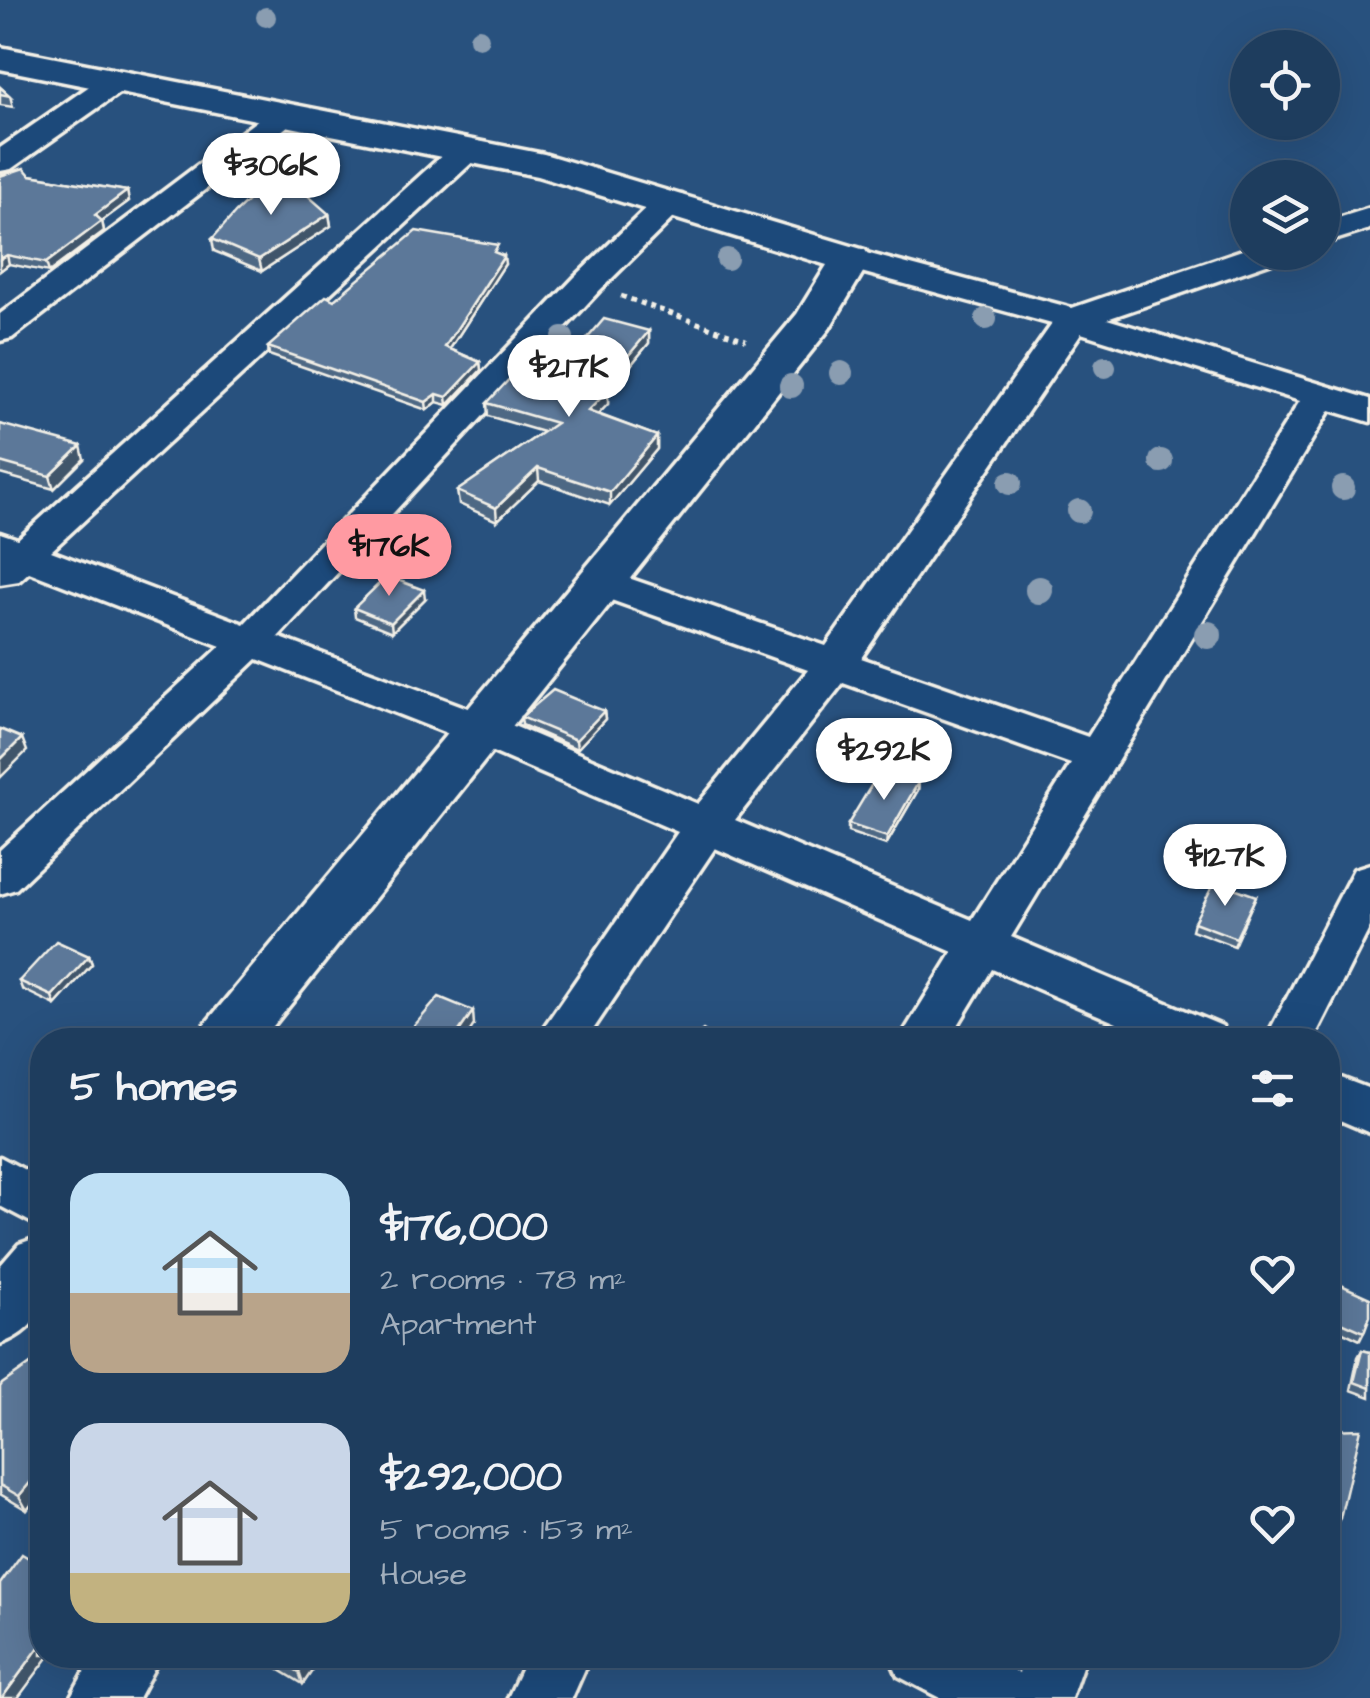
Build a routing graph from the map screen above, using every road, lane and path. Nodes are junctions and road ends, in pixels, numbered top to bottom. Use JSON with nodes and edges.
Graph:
{"nodes":[{"id":1,"x":0,"y":58,"type":"edge"},
{"id":2,"x":118,"y":80,"type":"junction"},
{"id":3,"x":286,"y":112,"type":"junction"},
{"id":4,"x":467,"y":150,"type":"junction"},
{"id":5,"x":0,"y":162,"type":"edge"},
{"id":6,"x":671,"y":202,"type":"junction"},
{"id":7,"x":1370,"y":218,"type":"edge"},
{"id":8,"x":1340,"y":228,"type":"edge"},
{"id":9,"x":851,"y":259,"type":"junction"},
{"id":10,"x":1230,"y":265,"type":"edge"},
{"id":11,"x":587,"y":284,"type":"junction"},
{"id":12,"x":1072,"y":318,"type":"junction"},
{"id":13,"x":0,"y":331,"type":"edge"},
{"id":14,"x":786,"y":354,"type":"junction"},
{"id":15,"x":1320,"y":396,"type":"junction"},
{"id":16,"x":1370,"y":410,"type":"edge"},
{"id":17,"x":8,"y":560,"type":"edge"},
{"id":18,"x":597,"y":581,"type":"junction"},
{"id":19,"x":248,"y":644,"type":"junction"},
{"id":20,"x":834,"y":666,"type":"junction"},
{"id":21,"x":482,"y":730,"type":"junction"},
{"id":22,"x":1096,"y":756,"type":"junction"},
{"id":23,"x":706,"y":826,"type":"junction"},
{"id":24,"x":0,"y":877,"type":"edge"},
{"id":25,"x":1370,"y":881,"type":"edge"},
{"id":26,"x":981,"y":944,"type":"junction"},
{"id":27,"x":238,"y":1028,"type":"edge"},
{"id":28,"x":566,"y":1028,"type":"edge"},
{"id":29,"x":930,"y":1028,"type":"edge"},
{"id":30,"x":1177,"y":1028,"type":"edge"},
{"id":31,"x":1294,"y":1028,"type":"edge"},
{"id":32,"x":1340,"y":1098,"type":"edge"},
{"id":33,"x":1370,"y":1112,"type":"edge"},
{"id":34,"x":0,"y":1179,"type":"edge"},
{"id":35,"x":30,"y":1198,"type":"edge"},
{"id":36,"x":30,"y":1278,"type":"edge"},
{"id":37,"x":0,"y":1314,"type":"edge"},
{"id":38,"x":122,"y":1668,"type":"edge"},
{"id":39,"x":554,"y":1668,"type":"edge"},
{"id":40,"x":945,"y":1668,"type":"edge"},
{"id":41,"x":1051,"y":1668,"type":"edge"},
{"id":42,"x":101,"y":1698,"type":"edge"},
{"id":43,"x":539,"y":1698,"type":"edge"},
{"id":44,"x":1004,"y":1698,"type":"edge"},
{"id":45,"x":1040,"y":1698,"type":"edge"}],
"edges":[{"from":1,"to":2,"type":"street"},
{"from":2,"to":3,"type":"street"},
{"from":2,"to":5,"type":"street"},
{"from":3,"to":4,"type":"street"},
{"from":3,"to":13,"type":"street"},
{"from":4,"to":6,"type":"street"},
{"from":4,"to":17,"type":"street"},
{"from":6,"to":9,"type":"street"},
{"from":6,"to":11,"type":"street"},
{"from":7,"to":8,"type":"street"},
{"from":9,"to":12,"type":"street"},
{"from":9,"to":14,"type":"street"},
{"from":10,"to":12,"type":"street"},
{"from":11,"to":14,"type":"path"},
{"from":11,"to":19,"type":"street"},
{"from":12,"to":15,"type":"street"},
{"from":12,"to":20,"type":"street"},
{"from":14,"to":18,"type":"street"},
{"from":15,"to":16,"type":"street"},
{"from":15,"to":22,"type":"street"},
{"from":17,"to":19,"type":"street"},
{"from":18,"to":20,"type":"street"},
{"from":18,"to":21,"type":"street"},
{"from":19,"to":21,"type":"street"},
{"from":19,"to":24,"type":"street"},
{"from":20,"to":22,"type":"street"},
{"from":20,"to":23,"type":"street"},
{"from":21,"to":23,"type":"street"},
{"from":21,"to":27,"type":"street"},
{"from":22,"to":26,"type":"street"},
{"from":23,"to":26,"type":"street"},
{"from":23,"to":28,"type":"street"},
{"from":25,"to":31,"type":"street"},
{"from":26,"to":29,"type":"street"},
{"from":26,"to":30,"type":"street"},
{"from":32,"to":33,"type":"street"},
{"from":34,"to":35,"type":"street"},
{"from":36,"to":37,"type":"street"},
{"from":38,"to":42,"type":"street"},
{"from":39,"to":43,"type":"street"},
{"from":40,"to":44,"type":"street"},
{"from":41,"to":45,"type":"street"}]}
